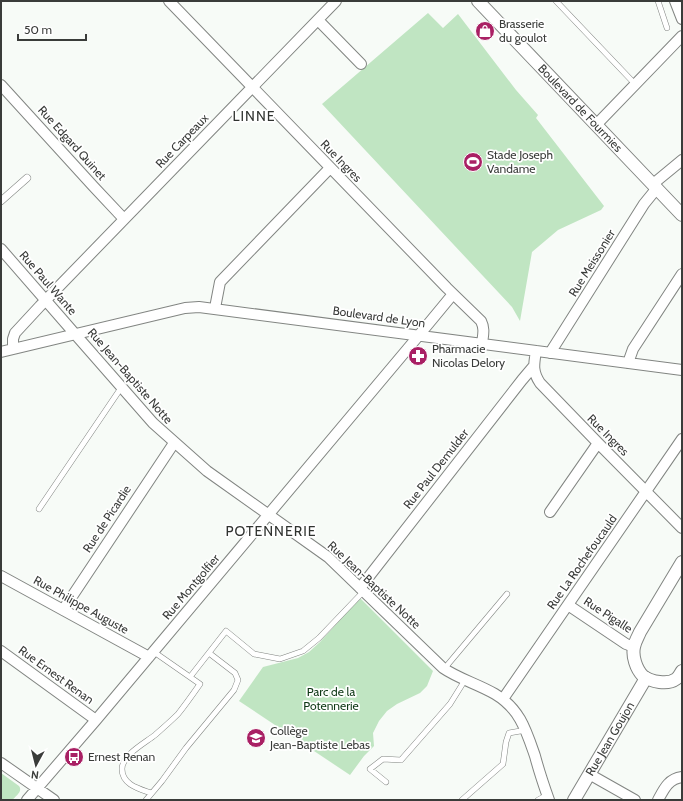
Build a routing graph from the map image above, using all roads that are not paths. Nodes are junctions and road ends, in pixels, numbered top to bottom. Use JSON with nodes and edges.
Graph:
{"nodes":[{"id":1,"x":169,"y":1,"type":"edge"},
{"id":2,"x":336,"y":1,"type":"edge"},
{"id":3,"x":478,"y":1,"type":"edge"},
{"id":4,"x":556,"y":1,"type":"edge"},
{"id":5,"x":658,"y":1,"type":"edge"},
{"id":6,"x":675,"y":1,"type":"edge"},
{"id":7,"x":318,"y":20,"type":"junction"},
{"id":8,"x":682,"y":20,"type":"edge"},
{"id":9,"x":668,"y":28,"type":"dead end"},
{"id":10,"x":682,"y":36,"type":"edge"},
{"id":11,"x":361,"y":64,"type":"dead end"},
{"id":12,"x":635,"y":84,"type":"junction"},
{"id":13,"x":1,"y":85,"type":"edge"},
{"id":14,"x":252,"y":87,"type":"junction"},
{"id":15,"x":596,"y":124,"type":"junction"},
{"id":16,"x":682,"y":160,"type":"edge"},
{"id":17,"x":330,"y":168,"type":"junction"},
{"id":18,"x":27,"y":178,"type":"dead end"},
{"id":19,"x":655,"y":186,"type":"junction"},
{"id":20,"x":1,"y":201,"type":"edge"},
{"id":21,"x":682,"y":215,"type":"edge"},
{"id":22,"x":124,"y":219,"type":"junction"},
{"id":23,"x":1,"y":249,"type":"edge"},
{"id":24,"x":682,"y":274,"type":"edge"},
{"id":25,"x":453,"y":294,"type":"junction"},
{"id":26,"x":46,"y":300,"type":"junction"},
{"id":27,"x":215,"y":308,"type":"junction"},
{"id":28,"x":75,"y":334,"type":"junction"},
{"id":29,"x":419,"y":335,"type":"junction"},
{"id":30,"x":482,"y":344,"type":"junction"},
{"id":31,"x":13,"y":349,"type":"junction"},
{"id":32,"x":536,"y":351,"type":"junction"},
{"id":33,"x":1,"y":352,"type":"edge"},
{"id":34,"x":550,"y":353,"type":"junction"},
{"id":35,"x":628,"y":363,"type":"junction"},
{"id":36,"x":533,"y":368,"type":"junction"},
{"id":37,"x":682,"y":370,"type":"edge"},
{"id":38,"x":121,"y":388,"type":"junction"},
{"id":39,"x":682,"y":440,"type":"edge"},
{"id":40,"x":174,"y":442,"type":"junction"},
{"id":41,"x":598,"y":443,"type":"junction"},
{"id":42,"x":646,"y":492,"type":"junction"},
{"id":43,"x":39,"y":509,"type":"dead end"},
{"id":44,"x":550,"y":512,"type":"dead end"},
{"id":45,"x":268,"y":515,"type":"junction"},
{"id":46,"x":682,"y":528,"type":"edge"},
{"id":47,"x":682,"y":562,"type":"edge"},
{"id":48,"x":1,"y":576,"type":"edge"},
{"id":49,"x":361,"y":590,"type":"junction"},
{"id":50,"x":507,"y":594,"type":"dead end"},
{"id":51,"x":568,"y":605,"type":"junction"},
{"id":52,"x":63,"y":610,"type":"junction"},
{"id":53,"x":634,"y":647,"type":"junction"},
{"id":54,"x":1,"y":651,"type":"edge"},
{"id":55,"x":209,"y":653,"type":"junction"},
{"id":56,"x":151,"y":654,"type":"junction"},
{"id":57,"x":444,"y":669,"type":"junction"},
{"id":58,"x":190,"y":677,"type":"junction"},
{"id":59,"x":646,"y":678,"type":"junction"},
{"id":60,"x":680,"y":678,"type":"edge"},
{"id":61,"x":465,"y":680,"type":"junction"},
{"id":62,"x":503,"y":699,"type":"junction"},
{"id":63,"x":96,"y":720,"type":"junction"},
{"id":64,"x":526,"y":730,"type":"junction"},
{"id":65,"x":1,"y":763,"type":"edge"},
{"id":66,"x":590,"y":774,"type":"junction"},
{"id":67,"x":682,"y":777,"type":"edge"},
{"id":68,"x":386,"y":782,"type":"dead end"},
{"id":69,"x":37,"y":788,"type":"junction"},
{"id":70,"x":151,"y":793,"type":"junction"},
{"id":71,"x":548,"y":797,"type":"edge"},
{"id":72,"x":27,"y":800,"type":"edge"},
{"id":73,"x":54,"y":800,"type":"edge"},
{"id":74,"x":146,"y":800,"type":"edge"},
{"id":75,"x":462,"y":800,"type":"edge"},
{"id":76,"x":538,"y":800,"type":"edge"},
{"id":77,"x":574,"y":800,"type":"edge"},
{"id":78,"x":635,"y":800,"type":"edge"},
{"id":79,"x":658,"y":800,"type":"edge"}],
"edges":[{"from":1,"to":14,"type":"street","name":"Rue Ingres"},
{"from":2,"to":7,"type":"street","name":"Rue Carpeaux"},
{"from":3,"to":15,"type":"street","name":"Boulevard de Fourmies"},
{"from":4,"to":12,"type":"lane"},
{"from":5,"to":9,"type":"lane"},
{"from":6,"to":8,"type":"street"},
{"from":7,"to":11,"type":"street"},
{"from":7,"to":14,"type":"street","name":"Rue Carpeaux"},
{"from":10,"to":12,"type":"street"},
{"from":12,"to":15,"type":"street"},
{"from":13,"to":22,"type":"street","name":"Rue Edgard Quinet"},
{"from":14,"to":17,"type":"street","name":"Rue Ingres"},
{"from":14,"to":22,"type":"street","name":"Rue Carpeaux"},
{"from":15,"to":19,"type":"street","name":"Boulevard de Fourmies"},
{"from":16,"to":19,"type":"street","name":"Rue Meissonier"},
{"from":17,"to":25,"type":"street","name":"Rue Ingres"},
{"from":17,"to":27,"type":"street"},
{"from":18,"to":20,"type":"street"},
{"from":19,"to":21,"type":"street","name":"Boulevard de Fourmies"},
{"from":19,"to":34,"type":"street","name":"Rue Meissonier"},
{"from":22,"to":26,"type":"street","name":"Rue Carpeaux"},
{"from":23,"to":26,"type":"street","name":"Rue Paul Wante"},
{"from":24,"to":35,"type":"street"},
{"from":25,"to":29,"type":"street","name":"Rue Montgolfier"},
{"from":25,"to":30,"type":"street","name":"Rue Ingres"},
{"from":26,"to":28,"type":"street","name":"Rue Paul Wante"},
{"from":26,"to":31,"type":"street","name":"Rue Carpeaux"},
{"from":27,"to":28,"type":"street","name":"Boulevard de Lyon"},
{"from":27,"to":29,"type":"street","name":"Boulevard de Lyon"},
{"from":28,"to":31,"type":"street","name":"Boulevard de Lyon"},
{"from":28,"to":38,"type":"street","name":"Rue Jean-Baptiste Notte"},
{"from":29,"to":30,"type":"street","name":"Boulevard de Lyon"},
{"from":29,"to":45,"type":"street","name":"Rue Montgolfier"},
{"from":30,"to":32,"type":"street","name":"Boulevard de Lyon"},
{"from":31,"to":33,"type":"street","name":"Boulevard de Lyon"},
{"from":32,"to":34,"type":"street","name":"Boulevard de Lyon"},
{"from":32,"to":36,"type":"street"},
{"from":34,"to":35,"type":"street","name":"Boulevard de Lyon"},
{"from":35,"to":37,"type":"street","name":"Boulevard de Lyon"},
{"from":36,"to":41,"type":"street","name":"Rue Ingres"},
{"from":36,"to":49,"type":"street","name":"Rue Paul Demulder"},
{"from":38,"to":40,"type":"street","name":"Rue Jean-Baptiste Notte"},
{"from":38,"to":43,"type":"lane"},
{"from":39,"to":42,"type":"street","name":"Rue La Rochefoucauld"},
{"from":40,"to":45,"type":"street","name":"Rue Jean-Baptiste Notte"},
{"from":40,"to":52,"type":"street","name":"Rue de Picardie"},
{"from":41,"to":42,"type":"street","name":"Rue Ingres"},
{"from":41,"to":44,"type":"street"},
{"from":42,"to":46,"type":"street","name":"Rue Ingres"},
{"from":42,"to":51,"type":"street","name":"Rue La Rochefoucauld"},
{"from":45,"to":49,"type":"street","name":"Rue Jean-Baptiste Notte"},
{"from":45,"to":56,"type":"street","name":"Rue Montgolfier"},
{"from":47,"to":53,"type":"street"},
{"from":48,"to":52,"type":"street","name":"Rue Philippe Auguste"},
{"from":49,"to":55,"type":"lane"},
{"from":49,"to":57,"type":"street","name":"Rue Jean-Baptiste Notte"},
{"from":50,"to":57,"type":"lane"},
{"from":51,"to":53,"type":"street","name":"Rue Pigalle"},
{"from":51,"to":62,"type":"street","name":"Rue La Rochefoucauld"},
{"from":52,"to":56,"type":"street","name":"Rue Philippe Auguste"},
{"from":53,"to":59,"type":"street"},
{"from":54,"to":63,"type":"street","name":"Rue Ernest Renan"},
{"from":55,"to":58,"type":"lane"},
{"from":55,"to":70,"type":"lane"},
{"from":56,"to":58,"type":"lane"},
{"from":56,"to":63,"type":"street","name":"Rue Montgolfier"},
{"from":57,"to":61,"type":"street","name":"Rue Jean-Baptiste Notte"},
{"from":58,"to":70,"type":"lane"},
{"from":59,"to":60,"type":"street"},
{"from":59,"to":66,"type":"street","name":"Rue Jean Goujon"},
{"from":61,"to":62,"type":"street","name":"Rue Jean-Baptiste Notte"},
{"from":61,"to":68,"type":"lane"},
{"from":62,"to":64,"type":"street","name":"Rue Jean-Baptiste Notte"},
{"from":63,"to":69,"type":"street","name":"Rue Montgolfier"},
{"from":64,"to":71,"type":"street","name":"Rue Jean-Baptiste Notte"},
{"from":64,"to":75,"type":"lane"},
{"from":65,"to":69,"type":"street"},
{"from":66,"to":77,"type":"street","name":"Rue Jean Goujon"},
{"from":66,"to":78,"type":"street"},
{"from":67,"to":79,"type":"street"},
{"from":69,"to":72,"type":"street","name":"Rue Montgolfier"},
{"from":69,"to":73,"type":"street"},
{"from":70,"to":74,"type":"lane"},
{"from":71,"to":76,"type":"lane"}]}
